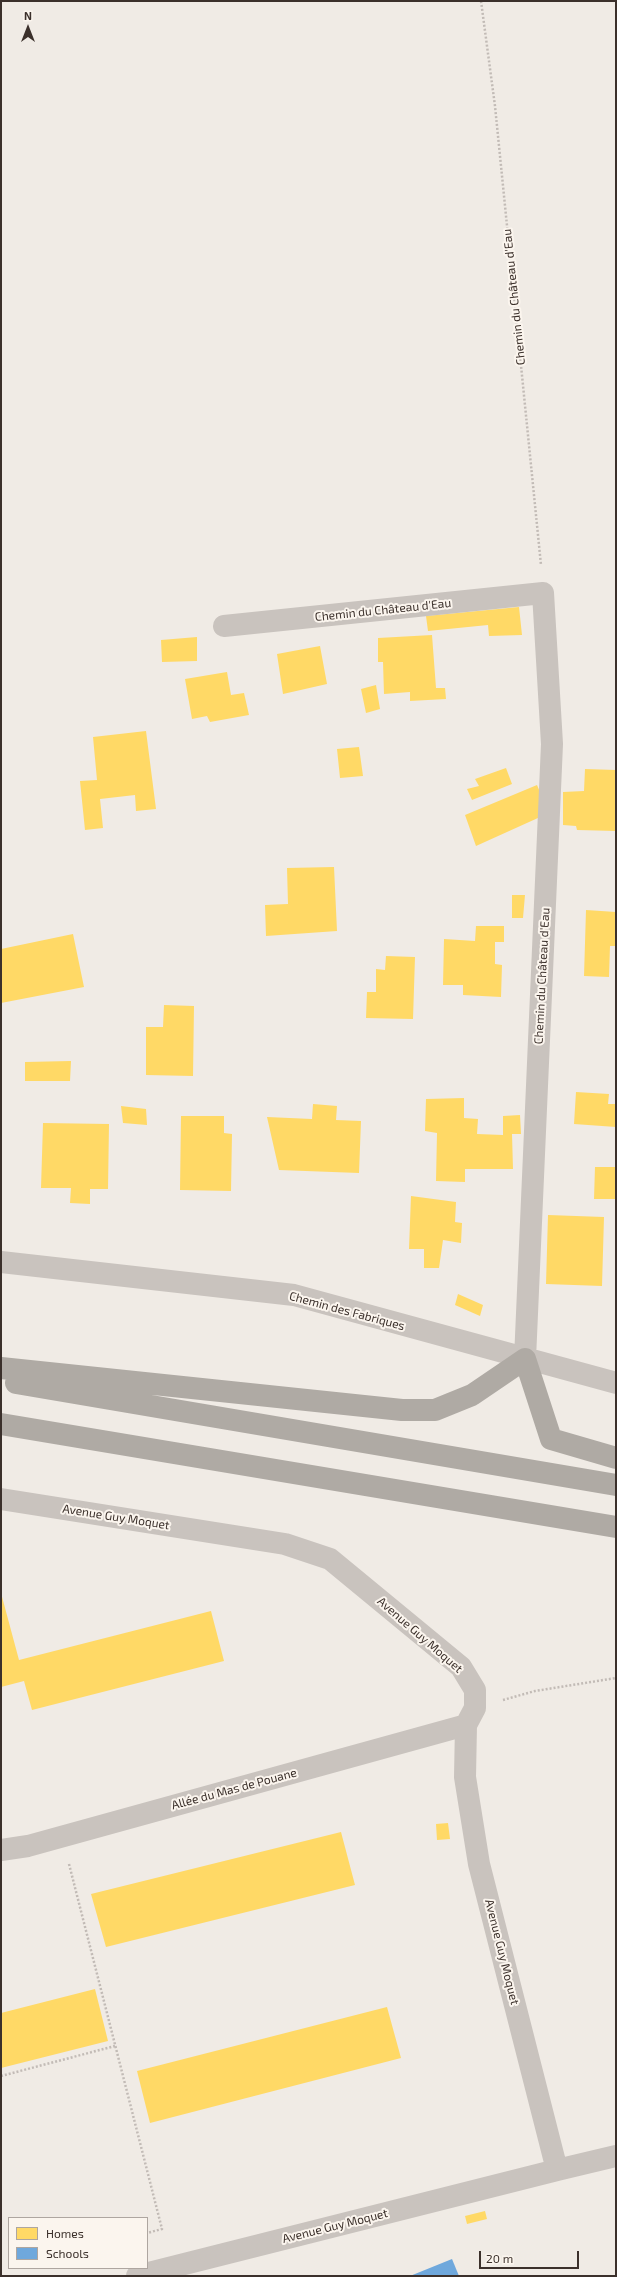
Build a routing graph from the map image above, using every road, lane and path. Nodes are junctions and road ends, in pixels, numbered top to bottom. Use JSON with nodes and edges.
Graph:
{"nodes":[{"id":1,"x":481,"y":1,"type":"edge"},
{"id":2,"x":543,"y":593,"type":"junction"},
{"id":3,"x":224,"y":626,"type":"dead end"},
{"id":4,"x":1,"y":1262,"type":"edge"},
{"id":5,"x":525,"y":1359,"type":"junction"},
{"id":6,"x":1,"y":1368,"type":"edge"},
{"id":7,"x":1,"y":1380,"type":"edge"},
{"id":8,"x":616,"y":1383,"type":"edge"},
{"id":9,"x":1,"y":1424,"type":"edge"},
{"id":10,"x":616,"y":1458,"type":"edge"},
{"id":11,"x":616,"y":1485,"type":"edge"},
{"id":12,"x":1,"y":1499,"type":"edge"},
{"id":13,"x":616,"y":1528,"type":"edge"},
{"id":14,"x":616,"y":1678,"type":"edge"},
{"id":15,"x":471,"y":1716,"type":"junction"},
{"id":16,"x":62,"y":1836,"type":"junction"},
{"id":17,"x":1,"y":1850,"type":"edge"},
{"id":18,"x":115,"y":2046,"type":"junction"},
{"id":19,"x":1,"y":2076,"type":"edge"},
{"id":20,"x":616,"y":2156,"type":"edge"},
{"id":21,"x":557,"y":2170,"type":"junction"},
{"id":22,"x":148,"y":2233,"type":"edge"},
{"id":23,"x":137,"y":2276,"type":"edge"}],
"edges":[{"from":1,"to":2,"type":"path","name":"Chemin du Château d'Eau"},
{"from":2,"to":3,"type":"street","name":"Chemin du Château d'Eau"},
{"from":2,"to":5,"type":"street","name":"Chemin du Château d'Eau"},
{"from":4,"to":5,"type":"street","name":"Chemin des Fabriques"},
{"from":5,"to":6,"type":"highway"},
{"from":5,"to":8,"type":"street","name":"Chemin des Fabriques"},
{"from":5,"to":10,"type":"highway"},
{"from":7,"to":11,"type":"highway"},
{"from":9,"to":13,"type":"highway"},
{"from":12,"to":15,"type":"street","name":"Avenue Guy Moquet"},
{"from":14,"to":15,"type":"path"},
{"from":15,"to":16,"type":"street","name":"Allée du Mas de Pouane"},
{"from":15,"to":21,"type":"street","name":"Avenue Guy Moquet"},
{"from":16,"to":17,"type":"street","name":"Allée du Mas de Pouane"},
{"from":16,"to":18,"type":"path"},
{"from":18,"to":19,"type":"path"},
{"from":18,"to":22,"type":"path"},
{"from":20,"to":21,"type":"street","name":"Avenue Guy Moquet"},
{"from":21,"to":23,"type":"street","name":"Avenue Guy Moquet"}]}
